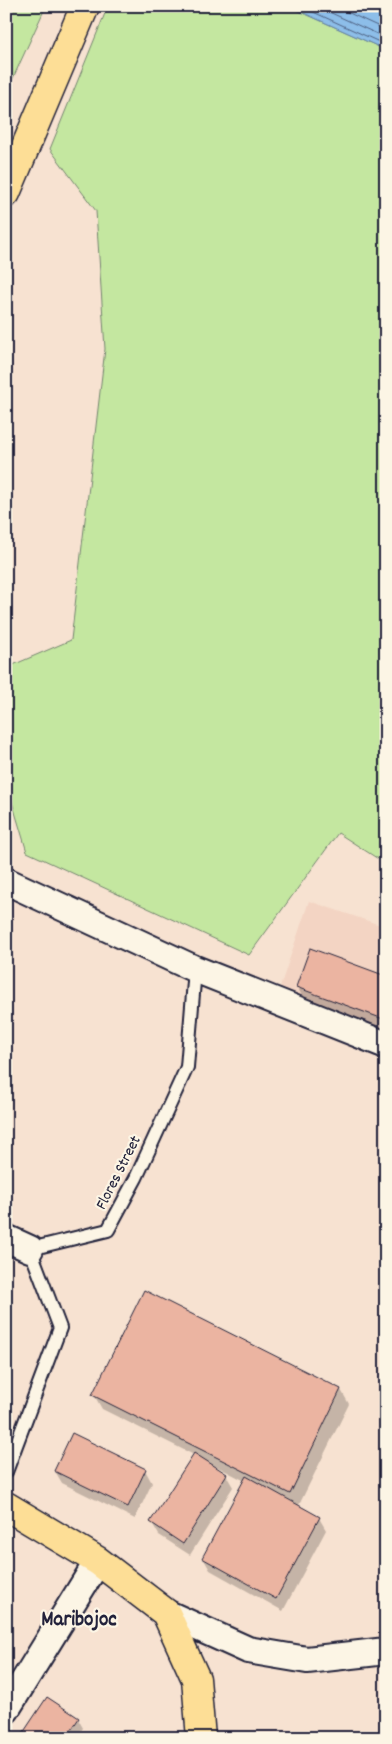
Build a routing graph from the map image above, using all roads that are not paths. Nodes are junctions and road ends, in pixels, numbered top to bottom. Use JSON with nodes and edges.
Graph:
{"nodes":[{"id":1,"x":84,"y":6,"type":"edge"},
{"id":2,"x":6,"y":193,"type":"edge"},
{"id":3,"x":6,"y":880,"type":"edge"},
{"id":4,"x":195,"y":969,"type":"junction"},
{"id":5,"x":386,"y":1045,"type":"edge"},
{"id":6,"x":6,"y":1238,"type":"edge"},
{"id":7,"x":30,"y":1249,"type":"junction"},
{"id":8,"x":6,"y":1472,"type":"edge"},
{"id":9,"x":6,"y":1506,"type":"edge"},
{"id":10,"x":98,"y":1560,"type":"junction"},
{"id":11,"x":166,"y":1613,"type":"junction"},
{"id":12,"x":386,"y":1651,"type":"edge"},
{"id":13,"x":6,"y":1710,"type":"edge"},
{"id":14,"x":200,"y":1738,"type":"edge"}],
"edges":[{"from":1,"to":2,"type":"main road"},
{"from":3,"to":4,"type":"street"},
{"from":4,"to":5,"type":"street"},
{"from":4,"to":7,"type":"lane","name":"Flores Street"},
{"from":6,"to":7,"type":"street"},
{"from":7,"to":8,"type":"lane"},
{"from":9,"to":10,"type":"main road"},
{"from":10,"to":11,"type":"main road"},
{"from":10,"to":13,"type":"street"},
{"from":11,"to":12,"type":"street"},
{"from":11,"to":14,"type":"main road"}]}
